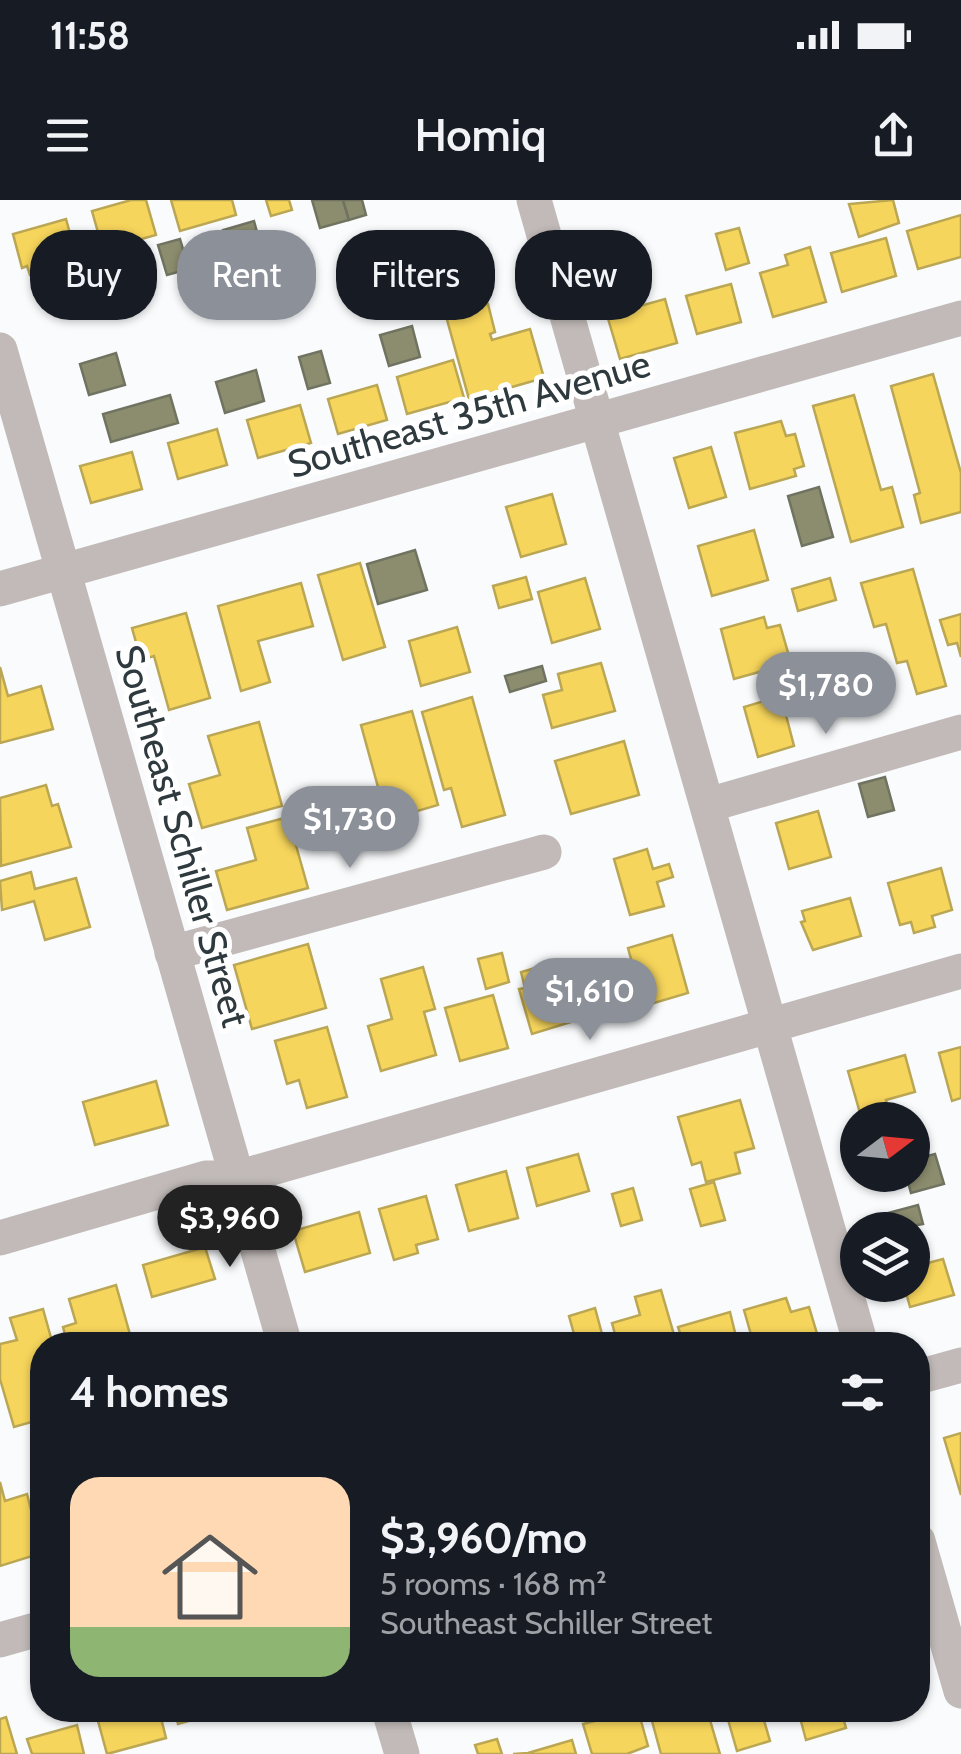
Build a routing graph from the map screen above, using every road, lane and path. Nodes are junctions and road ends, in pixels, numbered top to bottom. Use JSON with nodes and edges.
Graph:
{"nodes":[{"id":1,"x":534,"y":200,"type":"edge"},
{"id":2,"x":961,"y":318,"type":"edge"},
{"id":3,"x":0,"y":350,"type":"edge"},
{"id":4,"x":599,"y":421,"type":"junction"},
{"id":5,"x":62,"y":575,"type":"junction"},
{"id":6,"x":0,"y":590,"type":"edge"},
{"id":7,"x":961,"y":732,"type":"edge"},
{"id":8,"x":708,"y":805,"type":"junction"},
{"id":9,"x":544,"y":852,"type":"dead end"},
{"id":10,"x":172,"y":953,"type":"junction"},
{"id":11,"x":961,"y":971,"type":"edge"},
{"id":12,"x":772,"y":1025,"type":"junction"},
{"id":13,"x":238,"y":1178,"type":"junction"},
{"id":14,"x":0,"y":1238,"type":"edge"},
{"id":15,"x":281,"y":1332,"type":"edge"},
{"id":16,"x":857,"y":1332,"type":"edge"},
{"id":17,"x":961,"y":1365,"type":"edge"},
{"id":18,"x":930,"y":1374,"type":"edge"},
{"id":19,"x":930,"y":1583,"type":"edge"},
{"id":20,"x":30,"y":1631,"type":"edge"},
{"id":21,"x":0,"y":1640,"type":"edge"},
{"id":22,"x":961,"y":1691,"type":"edge"},
{"id":23,"x":393,"y":1722,"type":"edge"},
{"id":24,"x":402,"y":1754,"type":"edge"}],
"edges":[{"from":1,"to":4,"type":"street"},
{"from":2,"to":4,"type":"street","name":"Southeast 35th Avenue"},
{"from":3,"to":5,"type":"street","name":"Southeast Schiller Street"},
{"from":4,"to":5,"type":"street","name":"Southeast 35th Avenue"},
{"from":4,"to":8,"type":"street"},
{"from":5,"to":6,"type":"street","name":"Southeast 35th Avenue"},
{"from":5,"to":10,"type":"street","name":"Southeast Schiller Street"},
{"from":7,"to":8,"type":"street"},
{"from":8,"to":12,"type":"street"},
{"from":9,"to":10,"type":"street"},
{"from":10,"to":13,"type":"street","name":"Southeast Schiller Street"},
{"from":11,"to":12,"type":"street"},
{"from":12,"to":13,"type":"street"},
{"from":12,"to":16,"type":"street"},
{"from":13,"to":14,"type":"street"},
{"from":13,"to":15,"type":"street","name":"Southeast Schiller Street"},
{"from":17,"to":18,"type":"street"},
{"from":19,"to":22,"type":"street"},
{"from":20,"to":21,"type":"street"},
{"from":23,"to":24,"type":"street"}]}
